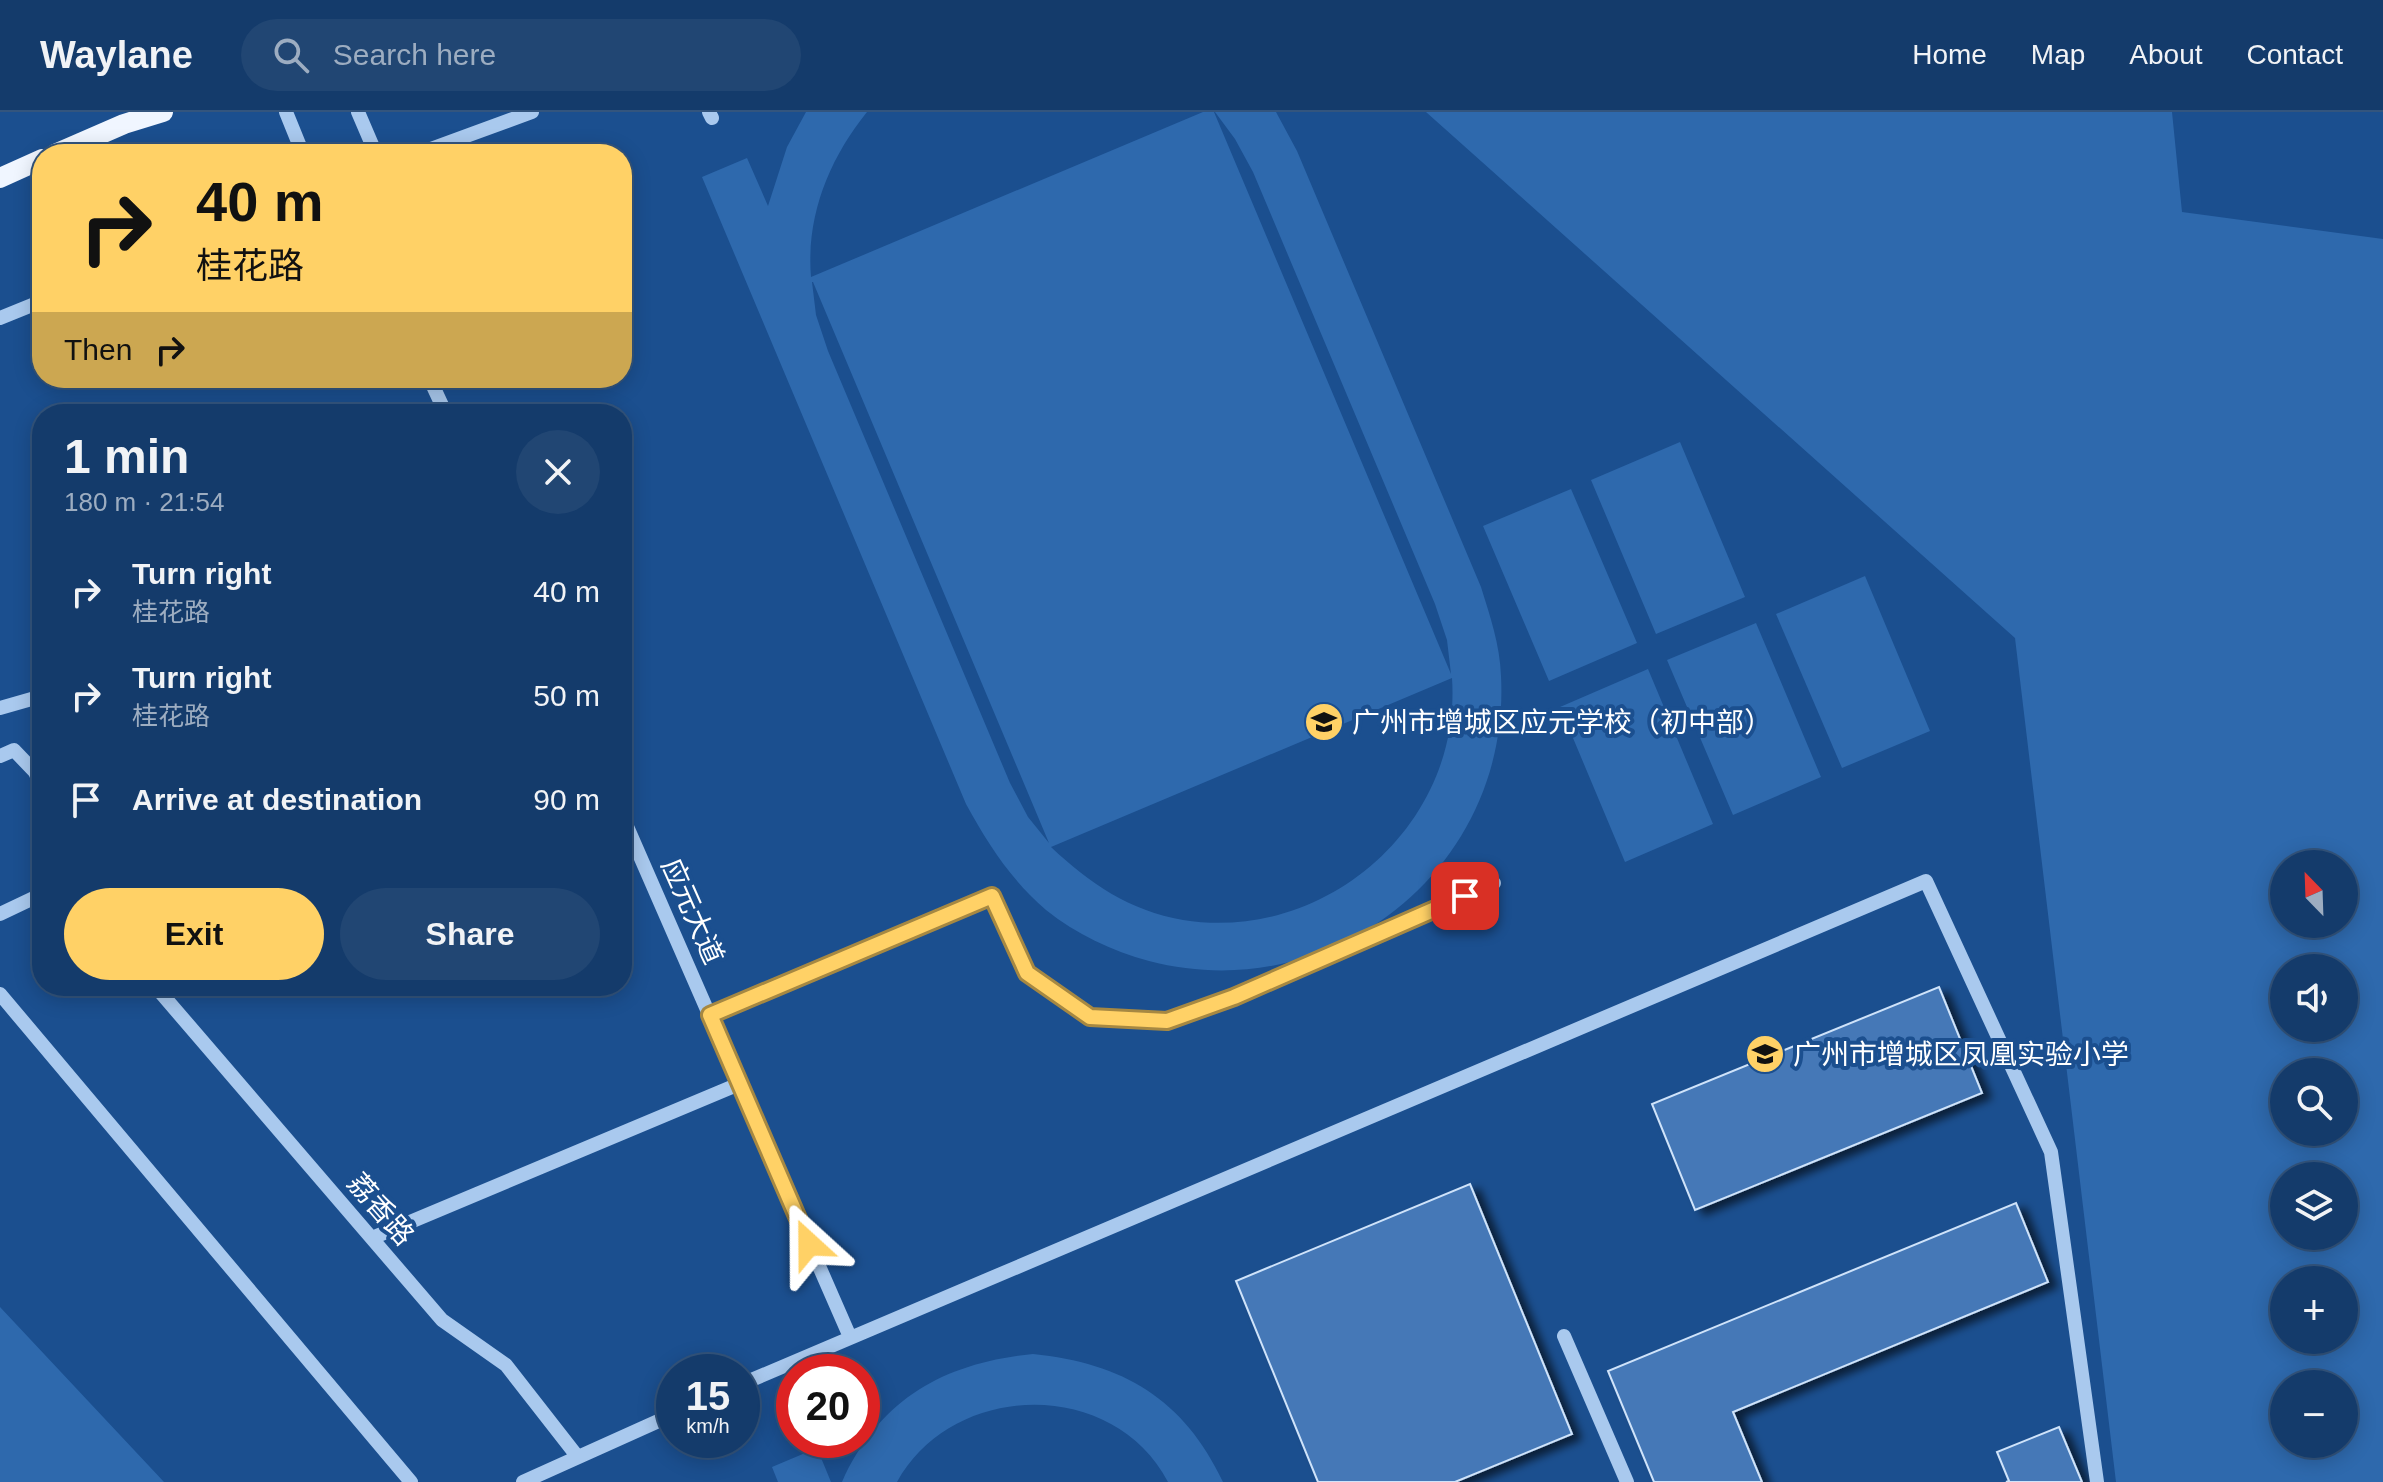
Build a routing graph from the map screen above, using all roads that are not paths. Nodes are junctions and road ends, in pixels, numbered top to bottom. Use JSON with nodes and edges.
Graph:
{"nodes":[{"id":1,"x":163,"y":112,"type":"edge"},
{"id":2,"x":286,"y":112,"type":"edge"},
{"id":3,"x":358,"y":112,"type":"edge"},
{"id":4,"x":532,"y":112,"type":"edge"},
{"id":5,"x":78,"y":144,"type":"edge"},
{"id":6,"x":299,"y":144,"type":"edge"},
{"id":7,"x":372,"y":144,"type":"edge"},
{"id":8,"x":444,"y":144,"type":"edge"},
{"id":9,"x":32,"y":164,"type":"edge"},
{"id":10,"x":0,"y":178,"type":"edge"},
{"id":11,"x":32,"y":305,"type":"edge"},
{"id":12,"x":0,"y":318,"type":"edge"},
{"id":13,"x":32,"y":699,"type":"edge"},
{"id":14,"x":0,"y":708,"type":"edge"},
{"id":15,"x":0,"y":756,"type":"edge"},
{"id":16,"x":32,"y":769,"type":"edge"},
{"id":17,"x":632,"y":838,"type":"edge"},
{"id":18,"x":1494,"y":883,"type":"dead end"},
{"id":19,"x":32,"y":899,"type":"edge"},
{"id":20,"x":0,"y":914,"type":"edge"},
{"id":21,"x":0,"y":994,"type":"edge"},
{"id":22,"x":164,"y":996,"type":"edge"},
{"id":23,"x":710,"y":1015,"type":"junction"},
{"id":24,"x":739,"y":1084,"type":"junction"},
{"id":25,"x":372,"y":1238,"type":"junction"},
{"id":26,"x":1564,"y":1336,"type":"dead end"},
{"id":27,"x":850,"y":1337,"type":"junction"},
{"id":28,"x":760,"y":1376,"type":"edge"},
{"id":29,"x":656,"y":1422,"type":"edge"},
{"id":30,"x":577,"y":1456,"type":"junction"},
{"id":31,"x":411,"y":1482,"type":"edge"},
{"id":32,"x":523,"y":1482,"type":"edge"},
{"id":33,"x":1627,"y":1482,"type":"edge"},
{"id":34,"x":2097,"y":1482,"type":"edge"}],
"edges":[{"from":1,"to":5,"type":"main road"},
{"from":2,"to":6,"type":"street"},
{"from":3,"to":7,"type":"street"},
{"from":4,"to":8,"type":"street"},
{"from":9,"to":10,"type":"main road"},
{"from":11,"to":12,"type":"street"},
{"from":13,"to":14,"type":"street"},
{"from":15,"to":16,"type":"street"},
{"from":17,"to":23,"type":"street","name":"应元大道"},
{"from":18,"to":23,"type":"street"},
{"from":19,"to":20,"type":"street"},
{"from":21,"to":31,"type":"street"},
{"from":22,"to":25,"type":"street","name":"荔香路"},
{"from":23,"to":24,"type":"street","name":"应元大道"},
{"from":24,"to":25,"type":"street"},
{"from":24,"to":27,"type":"street","name":"应元大道"},
{"from":25,"to":30,"type":"street","name":"荔香路"},
{"from":26,"to":33,"type":"street"},
{"from":27,"to":28,"type":"street"},
{"from":27,"to":34,"type":"street"},
{"from":29,"to":30,"type":"street"},
{"from":30,"to":32,"type":"street"}]}
